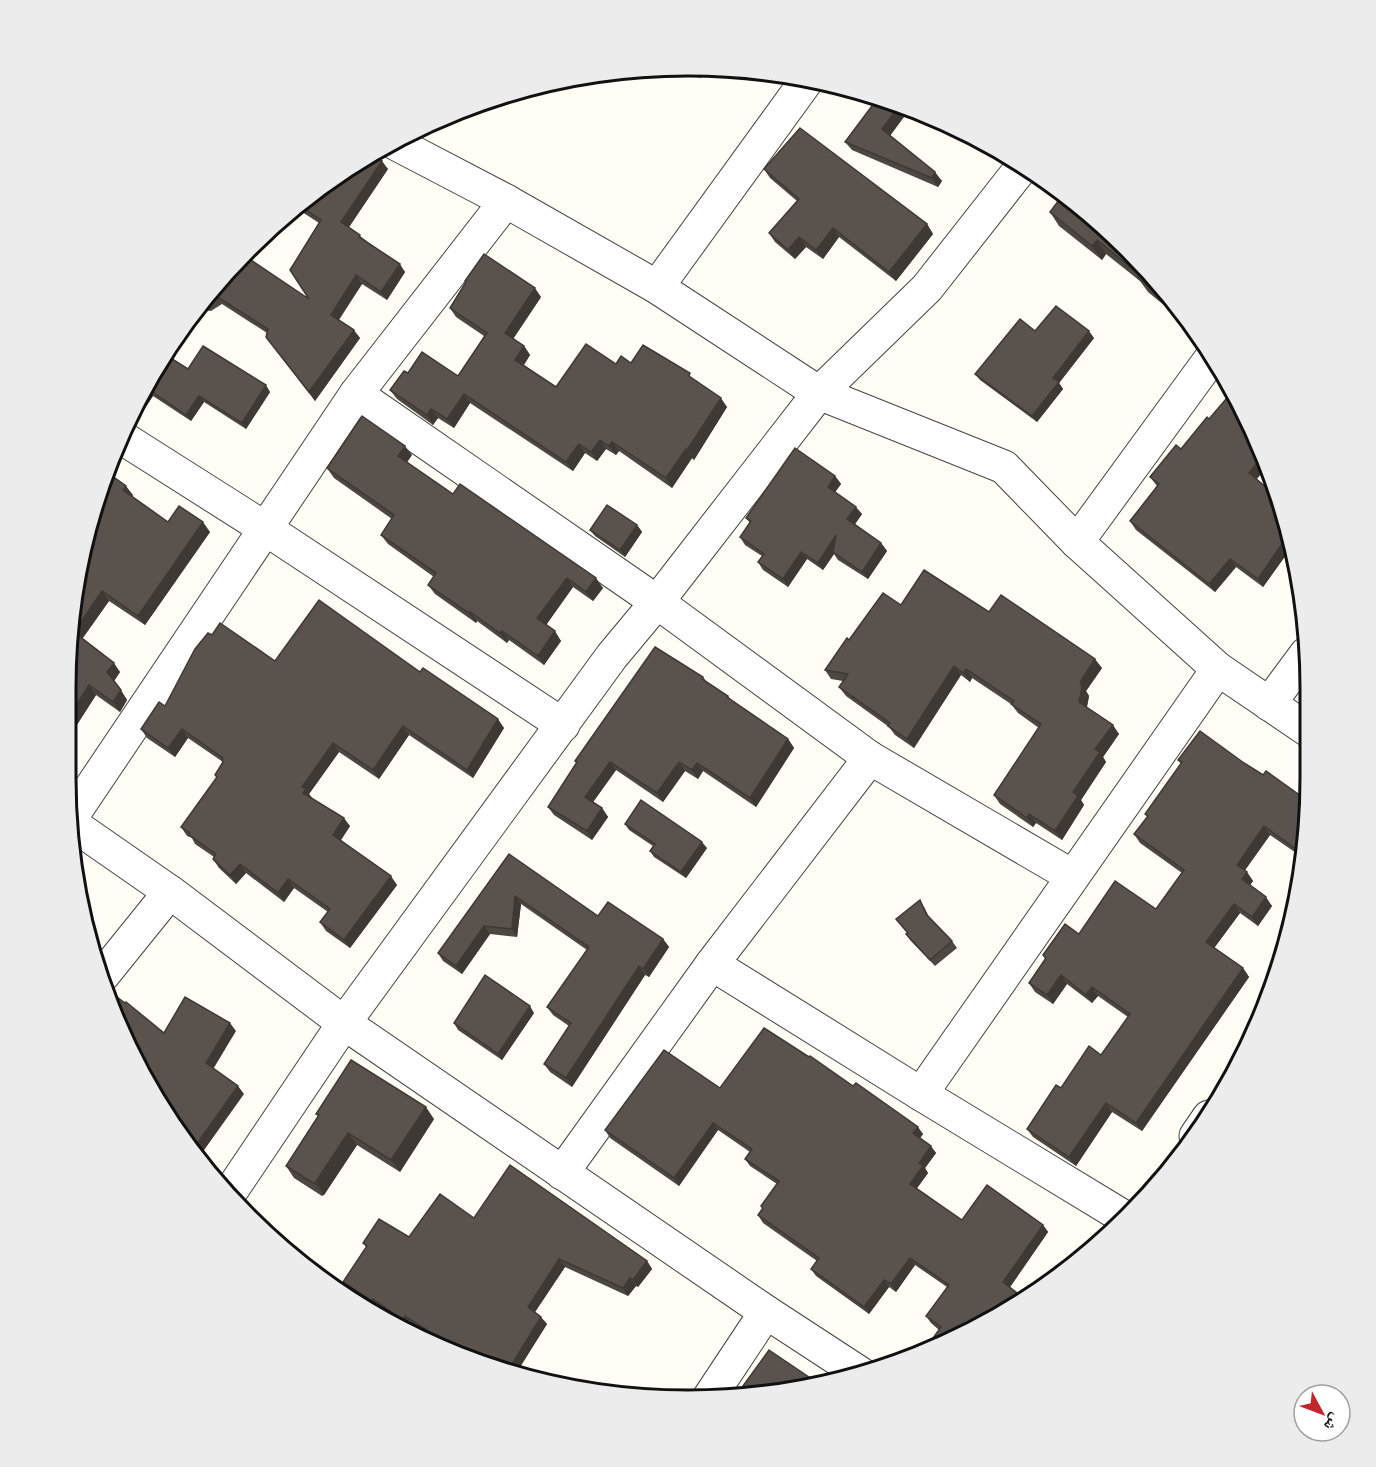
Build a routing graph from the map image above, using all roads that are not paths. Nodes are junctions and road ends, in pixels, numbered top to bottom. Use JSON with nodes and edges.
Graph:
{"nodes":[{"id":1,"x":802,"y":87,"type":"edge"},
{"id":2,"x":403,"y":147,"type":"edge"},
{"id":3,"x":1017,"y":173,"type":"edge"},
{"id":4,"x":506,"y":201,"type":"junction"},
{"id":5,"x":657,"y":287,"type":"junction"},
{"id":6,"x":1207,"y":364,"type":"edge"},
{"id":7,"x":819,"y":393,"type":"junction"},
{"id":8,"x":356,"y":394,"type":"junction"},
{"id":9,"x":129,"y":442,"type":"edge"},
{"id":10,"x":266,"y":529,"type":"junction"},
{"id":11,"x":1077,"y":542,"type":"junction"},
{"id":12,"x":657,"y":602,"type":"junction"},
{"id":13,"x":1299,"y":664,"type":"edge"},
{"id":14,"x":1218,"y":669,"type":"junction"},
{"id":15,"x":1269,"y":704,"type":"junction"},
{"id":16,"x":563,"y":725,"type":"junction"},
{"id":17,"x":1300,"y":725,"type":"edge"},
{"id":18,"x":870,"y":758,"type":"junction"},
{"id":19,"x":77,"y":808,"type":"edge"},
{"id":20,"x":79,"y":829,"type":"edge"},
{"id":21,"x":1072,"y":876,"type":"junction"},
{"id":22,"x":170,"y":892,"type":"junction"},
{"id":23,"x":712,"y":964,"type":"junction"},
{"id":24,"x":107,"y":970,"type":"edge"},
{"id":25,"x":344,"y":1023,"type":"junction"},
{"id":26,"x":921,"y":1094,"type":"junction"},
{"id":27,"x":562,"y":1173,"type":"junction"},
{"id":28,"x":233,"y":1188,"type":"edge"},
{"id":29,"x":1118,"y":1213,"type":"edge"},
{"id":30,"x":766,"y":1312,"type":"junction"},
{"id":31,"x":852,"y":1368,"type":"edge"},
{"id":32,"x":715,"y":1389,"type":"edge"}],
"edges":[{"from":1,"to":5,"type":"street"},
{"from":2,"to":4,"type":"street"},
{"from":3,"to":7,"type":"street"},
{"from":4,"to":5,"type":"street"},
{"from":4,"to":8,"type":"street"},
{"from":5,"to":7,"type":"street"},
{"from":6,"to":11,"type":"street"},
{"from":7,"to":11,"type":"street"},
{"from":7,"to":12,"type":"street"},
{"from":8,"to":10,"type":"street"},
{"from":8,"to":12,"type":"street"},
{"from":9,"to":10,"type":"street"},
{"from":10,"to":16,"type":"street"},
{"from":10,"to":19,"type":"street"},
{"from":11,"to":14,"type":"street"},
{"from":12,"to":16,"type":"street"},
{"from":12,"to":18,"type":"street"},
{"from":13,"to":15,"type":"street"},
{"from":14,"to":15,"type":"street"},
{"from":14,"to":21,"type":"street"},
{"from":15,"to":17,"type":"street"},
{"from":16,"to":25,"type":"street"},
{"from":18,"to":21,"type":"street"},
{"from":18,"to":23,"type":"street"},
{"from":20,"to":22,"type":"street"},
{"from":21,"to":26,"type":"street"},
{"from":22,"to":24,"type":"street"},
{"from":22,"to":25,"type":"street"},
{"from":23,"to":26,"type":"street"},
{"from":23,"to":27,"type":"street"},
{"from":25,"to":27,"type":"street"},
{"from":25,"to":28,"type":"street"},
{"from":26,"to":29,"type":"street"},
{"from":27,"to":30,"type":"street"},
{"from":30,"to":31,"type":"street"},
{"from":30,"to":32,"type":"street"}]}
